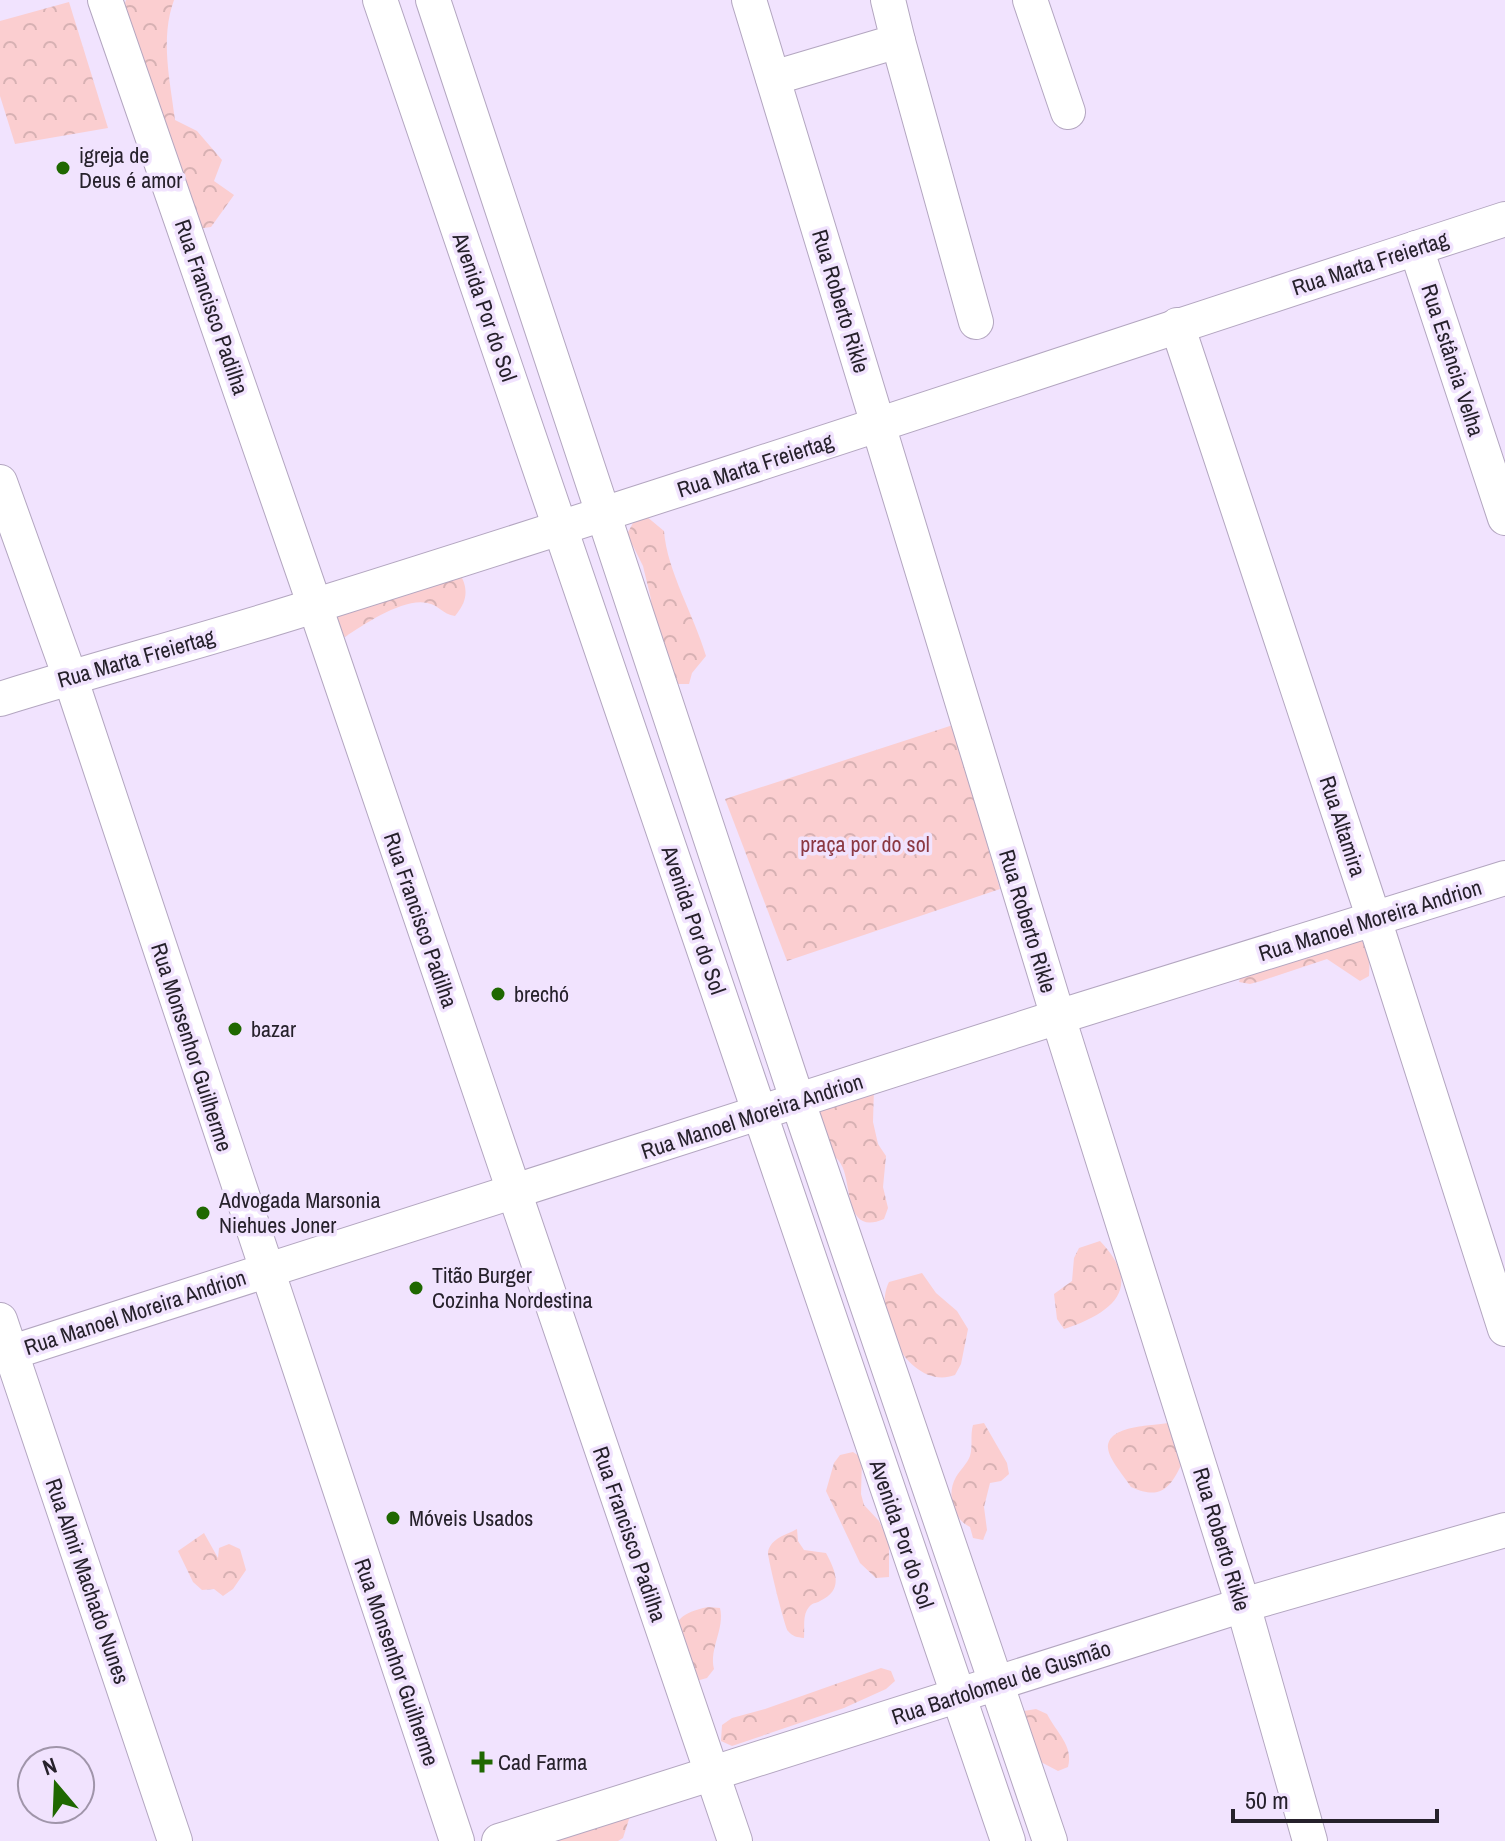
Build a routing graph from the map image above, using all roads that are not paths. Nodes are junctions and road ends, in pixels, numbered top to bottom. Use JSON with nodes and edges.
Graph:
{"nodes":[{"id":1,"x":105,"y":0,"type":"edge"},
{"id":2,"x":380,"y":0,"type":"edge"},
{"id":3,"x":433,"y":0,"type":"edge"},
{"id":4,"x":749,"y":0,"type":"edge"},
{"id":5,"x":888,"y":0,"type":"edge"},
{"id":6,"x":1030,"y":0,"type":"edge"},
{"id":7,"x":898,"y":41,"type":"junction"},
{"id":8,"x":773,"y":78,"type":"junction"},
{"id":9,"x":1068,"y":112,"type":"dead end"},
{"id":10,"x":1505,"y":219,"type":"edge"},
{"id":11,"x":1416,"y":248,"type":"junction"},
{"id":12,"x":976,"y":322,"type":"dead end"},
{"id":13,"x":1177,"y":325,"type":"junction"},
{"id":14,"x":879,"y":426,"type":"junction"},
{"id":15,"x":0,"y":482,"type":"edge"},
{"id":16,"x":602,"y":514,"type":"junction"},
{"id":17,"x":1505,"y":518,"type":"edge"},
{"id":18,"x":561,"y":527,"type":"junction"},
{"id":19,"x":315,"y":606,"type":"junction"},
{"id":20,"x":70,"y":677,"type":"junction"},
{"id":21,"x":0,"y":699,"type":"edge"},
{"id":22,"x":1505,"y":878,"type":"edge"},
{"id":23,"x":1374,"y":919,"type":"junction"},
{"id":24,"x":1058,"y":1017,"type":"junction"},
{"id":25,"x":798,"y":1102,"type":"junction"},
{"id":26,"x":760,"y":1113,"type":"junction"},
{"id":27,"x":513,"y":1191,"type":"junction"},
{"id":28,"x":265,"y":1270,"type":"junction"},
{"id":29,"x":0,"y":1320,"type":"edge"},
{"id":30,"x":1505,"y":1329,"type":"edge"},
{"id":31,"x":5,"y":1354,"type":"edge"},
{"id":32,"x":1505,"y":1530,"type":"edge"},
{"id":33,"x":1243,"y":1605,"type":"junction"},
{"id":34,"x":995,"y":1683,"type":"junction"},
{"id":35,"x":957,"y":1696,"type":"junction"},
{"id":36,"x":712,"y":1774,"type":"junction"},
{"id":37,"x":175,"y":1841,"type":"edge"},
{"id":38,"x":457,"y":1841,"type":"edge"},
{"id":39,"x":499,"y":1841,"type":"edge"},
{"id":40,"x":735,"y":1841,"type":"edge"},
{"id":41,"x":1008,"y":1841,"type":"edge"},
{"id":42,"x":1050,"y":1841,"type":"edge"},
{"id":43,"x":1310,"y":1841,"type":"edge"}],
"edges":[{"from":1,"to":19,"type":"street","name":"Rua Francisco Padilha"},
{"from":2,"to":18,"type":"street","name":"Avenida Por do Sol"},
{"from":3,"to":16,"type":"street","name":"Avenida Por do Sol"},
{"from":4,"to":8,"type":"street","name":"Rua Roberto Rikle"},
{"from":5,"to":7,"type":"street"},
{"from":6,"to":9,"type":"street"},
{"from":7,"to":8,"type":"street"},
{"from":7,"to":12,"type":"street"},
{"from":8,"to":14,"type":"street","name":"Rua Roberto Rikle"},
{"from":10,"to":11,"type":"street","name":"Rua Marta Freiertag"},
{"from":11,"to":13,"type":"street","name":"Rua Marta Freiertag"},
{"from":11,"to":17,"type":"street","name":"Rua Estância Velha"},
{"from":13,"to":14,"type":"street","name":"Rua Marta Freiertag"},
{"from":13,"to":23,"type":"street","name":"Rua Altamira"},
{"from":14,"to":16,"type":"street","name":"Rua Marta Freiertag"},
{"from":14,"to":24,"type":"street","name":"Rua Roberto Rikle"},
{"from":15,"to":20,"type":"street","name":"Rua Monsenhor Guilherme"},
{"from":16,"to":18,"type":"street","name":"Rua Marta Freiertag"},
{"from":16,"to":25,"type":"street","name":"Avenida Por do Sol"},
{"from":18,"to":19,"type":"street","name":"Rua Marta Freiertag"},
{"from":18,"to":26,"type":"street","name":"Avenida Por do Sol"},
{"from":19,"to":20,"type":"street","name":"Rua Marta Freiertag"},
{"from":19,"to":27,"type":"street","name":"Rua Francisco Padilha"},
{"from":20,"to":21,"type":"street","name":"Rua Marta Freiertag"},
{"from":20,"to":28,"type":"street","name":"Rua Monsenhor Guilherme"},
{"from":22,"to":23,"type":"street","name":"Rua Manoel Moreira Andrion"},
{"from":23,"to":24,"type":"street","name":"Rua Manoel Moreira Andrion"},
{"from":23,"to":30,"type":"street","name":"Rua Altamira"},
{"from":24,"to":25,"type":"street","name":"Rua Manoel Moreira Andrion"},
{"from":24,"to":33,"type":"street","name":"Rua Roberto Rikle"},
{"from":25,"to":26,"type":"street","name":"Rua Manoel Moreira Andrion"},
{"from":25,"to":34,"type":"street","name":"Avenida Por do Sol"},
{"from":26,"to":27,"type":"street","name":"Rua Manoel Moreira Andrion"},
{"from":26,"to":35,"type":"street","name":"Avenida Por do Sol"},
{"from":27,"to":28,"type":"street","name":"Rua Manoel Moreira Andrion"},
{"from":27,"to":36,"type":"street","name":"Rua Francisco Padilha"},
{"from":28,"to":31,"type":"street","name":"Rua Manoel Moreira Andrion"},
{"from":28,"to":38,"type":"street","name":"Rua Monsenhor Guilherme"},
{"from":29,"to":31,"type":"street","name":"Rua Almir Machado Nunes"},
{"from":31,"to":37,"type":"street","name":"Rua Almir Machado Nunes"},
{"from":32,"to":33,"type":"street","name":"Rua Bartolomeu de Gusmão"},
{"from":33,"to":34,"type":"street","name":"Rua Bartolomeu de Gusmão"},
{"from":33,"to":43,"type":"street","name":"Rua Roberto Rikle"},
{"from":34,"to":35,"type":"street","name":"Rua Bartolomeu de Gusmão"},
{"from":34,"to":42,"type":"street","name":"Avenida Por do Sol"},
{"from":35,"to":36,"type":"street","name":"Rua Bartolomeu de Gusmão"},
{"from":35,"to":41,"type":"street","name":"Avenida Por do Sol"},
{"from":36,"to":39,"type":"street","name":"Rua Bartolomeu de Gusmão"},
{"from":36,"to":40,"type":"street","name":"Rua Francisco Padilha"}]}
